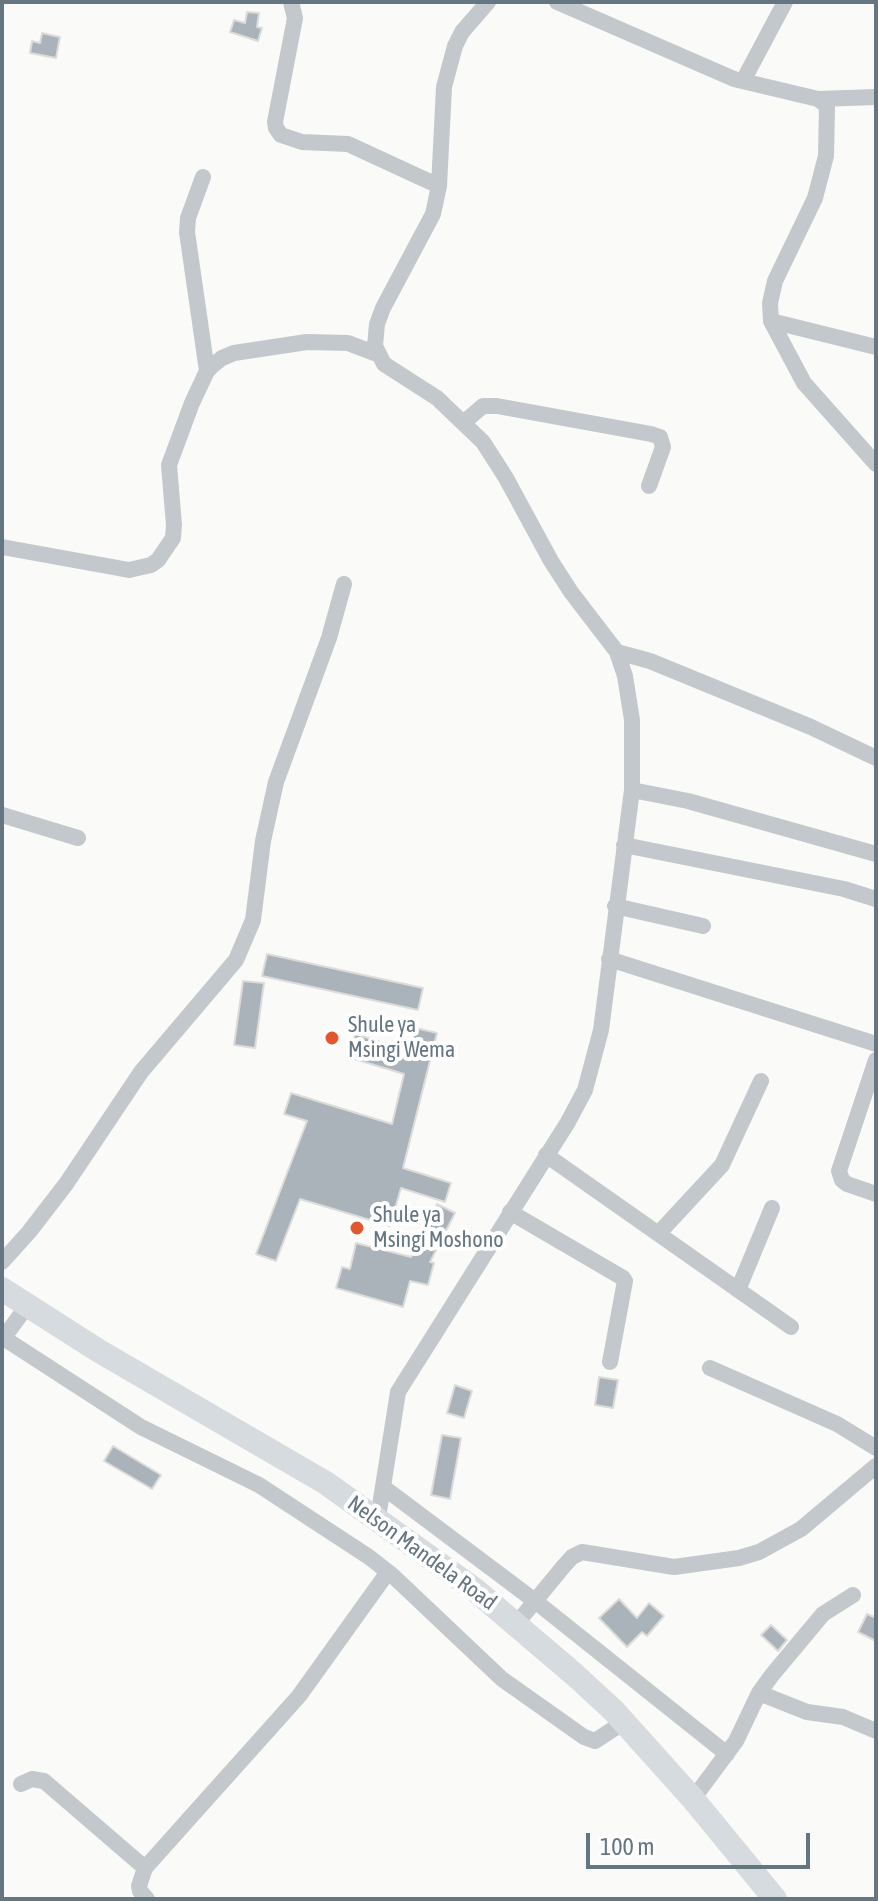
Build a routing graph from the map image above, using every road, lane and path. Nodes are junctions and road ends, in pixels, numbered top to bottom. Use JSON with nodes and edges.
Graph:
{"nodes":[{"id":1,"x":291,"y":2,"type":"edge"},
{"id":2,"x":488,"y":2,"type":"edge"},
{"id":3,"x":557,"y":2,"type":"edge"},
{"id":4,"x":785,"y":2,"type":"edge"},
{"id":5,"x":743,"y":81,"type":"junction"},
{"id":6,"x":876,"y":97,"type":"edge"},
{"id":7,"x":818,"y":99,"type":"junction"},
{"id":8,"x":203,"y":177,"type":"dead end"},
{"id":9,"x":439,"y":186,"type":"junction"},
{"id":10,"x":771,"y":321,"type":"junction"},
{"id":11,"x":876,"y":347,"type":"edge"},
{"id":12,"x":377,"y":354,"type":"junction"},
{"id":13,"x":207,"y":371,"type":"junction"},
{"id":14,"x":463,"y":423,"type":"junction"},
{"id":15,"x":876,"y":464,"type":"edge"},
{"id":16,"x":649,"y":486,"type":"dead end"},
{"id":17,"x":2,"y":547,"type":"edge"},
{"id":18,"x":344,"y":584,"type":"dead end"},
{"id":19,"x":617,"y":652,"type":"junction"},
{"id":20,"x":876,"y":758,"type":"edge"},
{"id":21,"x":632,"y":790,"type":"junction"},
{"id":22,"x":2,"y":815,"type":"edge"},
{"id":23,"x":78,"y":838,"type":"dead end"},
{"id":24,"x":624,"y":845,"type":"junction"},
{"id":25,"x":876,"y":854,"type":"edge"},
{"id":26,"x":876,"y":899,"type":"edge"},
{"id":27,"x":615,"y":906,"type":"junction"},
{"id":28,"x":703,"y":926,"type":"dead end"},
{"id":29,"x":609,"y":959,"type":"junction"},
{"id":30,"x":876,"y":1044,"type":"edge"},
{"id":31,"x":876,"y":1060,"type":"edge"},
{"id":32,"x":761,"y":1081,"type":"dead end"},
{"id":33,"x":546,"y":1155,"type":"junction"},
{"id":34,"x":876,"y":1194,"type":"edge"},
{"id":35,"x":772,"y":1208,"type":"dead end"},
{"id":36,"x":510,"y":1212,"type":"junction"},
{"id":37,"x":659,"y":1233,"type":"junction"},
{"id":38,"x":2,"y":1262,"type":"edge"},
{"id":39,"x":2,"y":1289,"type":"edge"},
{"id":40,"x":738,"y":1290,"type":"junction"},
{"id":41,"x":27,"y":1306,"type":"junction"},
{"id":42,"x":791,"y":1327,"type":"dead end"},
{"id":43,"x":2,"y":1338,"type":"edge"},
{"id":44,"x":610,"y":1362,"type":"dead end"},
{"id":45,"x":710,"y":1368,"type":"dead end"},
{"id":46,"x":876,"y":1448,"type":"edge"},
{"id":47,"x":876,"y":1466,"type":"edge"},
{"id":48,"x":383,"y":1487,"type":"junction"},
{"id":49,"x":378,"y":1518,"type":"junction"},
{"id":50,"x":388,"y":1572,"type":"junction"},
{"id":51,"x":853,"y":1595,"type":"dead end"},
{"id":52,"x":535,"y":1601,"type":"junction"},
{"id":53,"x":517,"y":1623,"type":"junction"},
{"id":54,"x":759,"y":1693,"type":"junction"},
{"id":55,"x":624,"y":1722,"type":"junction"},
{"id":56,"x":876,"y":1731,"type":"edge"},
{"id":57,"x":727,"y":1754,"type":"junction"},
{"id":58,"x":21,"y":1784,"type":"dead end"},
{"id":59,"x":693,"y":1799,"type":"junction"},
{"id":60,"x":145,"y":1868,"type":"junction"},
{"id":61,"x":147,"y":1899,"type":"edge"},
{"id":62,"x":775,"y":1899,"type":"edge"}],
"edges":[{"from":1,"to":9,"type":"street"},
{"from":2,"to":9,"type":"street"},
{"from":3,"to":5,"type":"street"},
{"from":4,"to":5,"type":"street"},
{"from":5,"to":7,"type":"street"},
{"from":6,"to":7,"type":"street"},
{"from":7,"to":10,"type":"street"},
{"from":8,"to":13,"type":"street"},
{"from":9,"to":12,"type":"street"},
{"from":10,"to":11,"type":"street"},
{"from":10,"to":15,"type":"street"},
{"from":12,"to":13,"type":"street"},
{"from":12,"to":14,"type":"street"},
{"from":13,"to":17,"type":"street"},
{"from":14,"to":16,"type":"street"},
{"from":14,"to":19,"type":"street"},
{"from":18,"to":38,"type":"street"},
{"from":19,"to":20,"type":"street"},
{"from":19,"to":21,"type":"street"},
{"from":21,"to":24,"type":"street"},
{"from":21,"to":25,"type":"street"},
{"from":22,"to":23,"type":"street"},
{"from":24,"to":26,"type":"street"},
{"from":24,"to":27,"type":"street"},
{"from":27,"to":28,"type":"street"},
{"from":27,"to":29,"type":"street"},
{"from":29,"to":30,"type":"street"},
{"from":29,"to":33,"type":"street"},
{"from":31,"to":34,"type":"street"},
{"from":32,"to":37,"type":"street"},
{"from":33,"to":36,"type":"street"},
{"from":33,"to":37,"type":"street"},
{"from":35,"to":40,"type":"street"},
{"from":36,"to":44,"type":"street"},
{"from":36,"to":48,"type":"street"},
{"from":37,"to":40,"type":"street"},
{"from":39,"to":41,"type":"main road","name":"Nelson Mandela Road"},
{"from":40,"to":42,"type":"street"},
{"from":41,"to":43,"type":"street"},
{"from":41,"to":49,"type":"main road","name":"Nelson Mandela Road"},
{"from":43,"to":50,"type":"street"},
{"from":45,"to":46,"type":"street"},
{"from":47,"to":52,"type":"street"},
{"from":48,"to":49,"type":"street"},
{"from":48,"to":52,"type":"street"},
{"from":49,"to":53,"type":"main road","name":"Nelson Mandela Road"},
{"from":50,"to":55,"type":"street"},
{"from":50,"to":60,"type":"street"},
{"from":51,"to":54,"type":"street"},
{"from":52,"to":53,"type":"street"},
{"from":52,"to":57,"type":"street"},
{"from":53,"to":55,"type":"main road","name":"Nelson Mandela Road"},
{"from":54,"to":56,"type":"street"},
{"from":54,"to":57,"type":"street"},
{"from":55,"to":59,"type":"main road","name":"Nelson Mandela Road"},
{"from":57,"to":59,"type":"street"},
{"from":58,"to":60,"type":"street"},
{"from":59,"to":62,"type":"main road","name":"Nelson Mandela Road"},
{"from":60,"to":61,"type":"street"}]}
